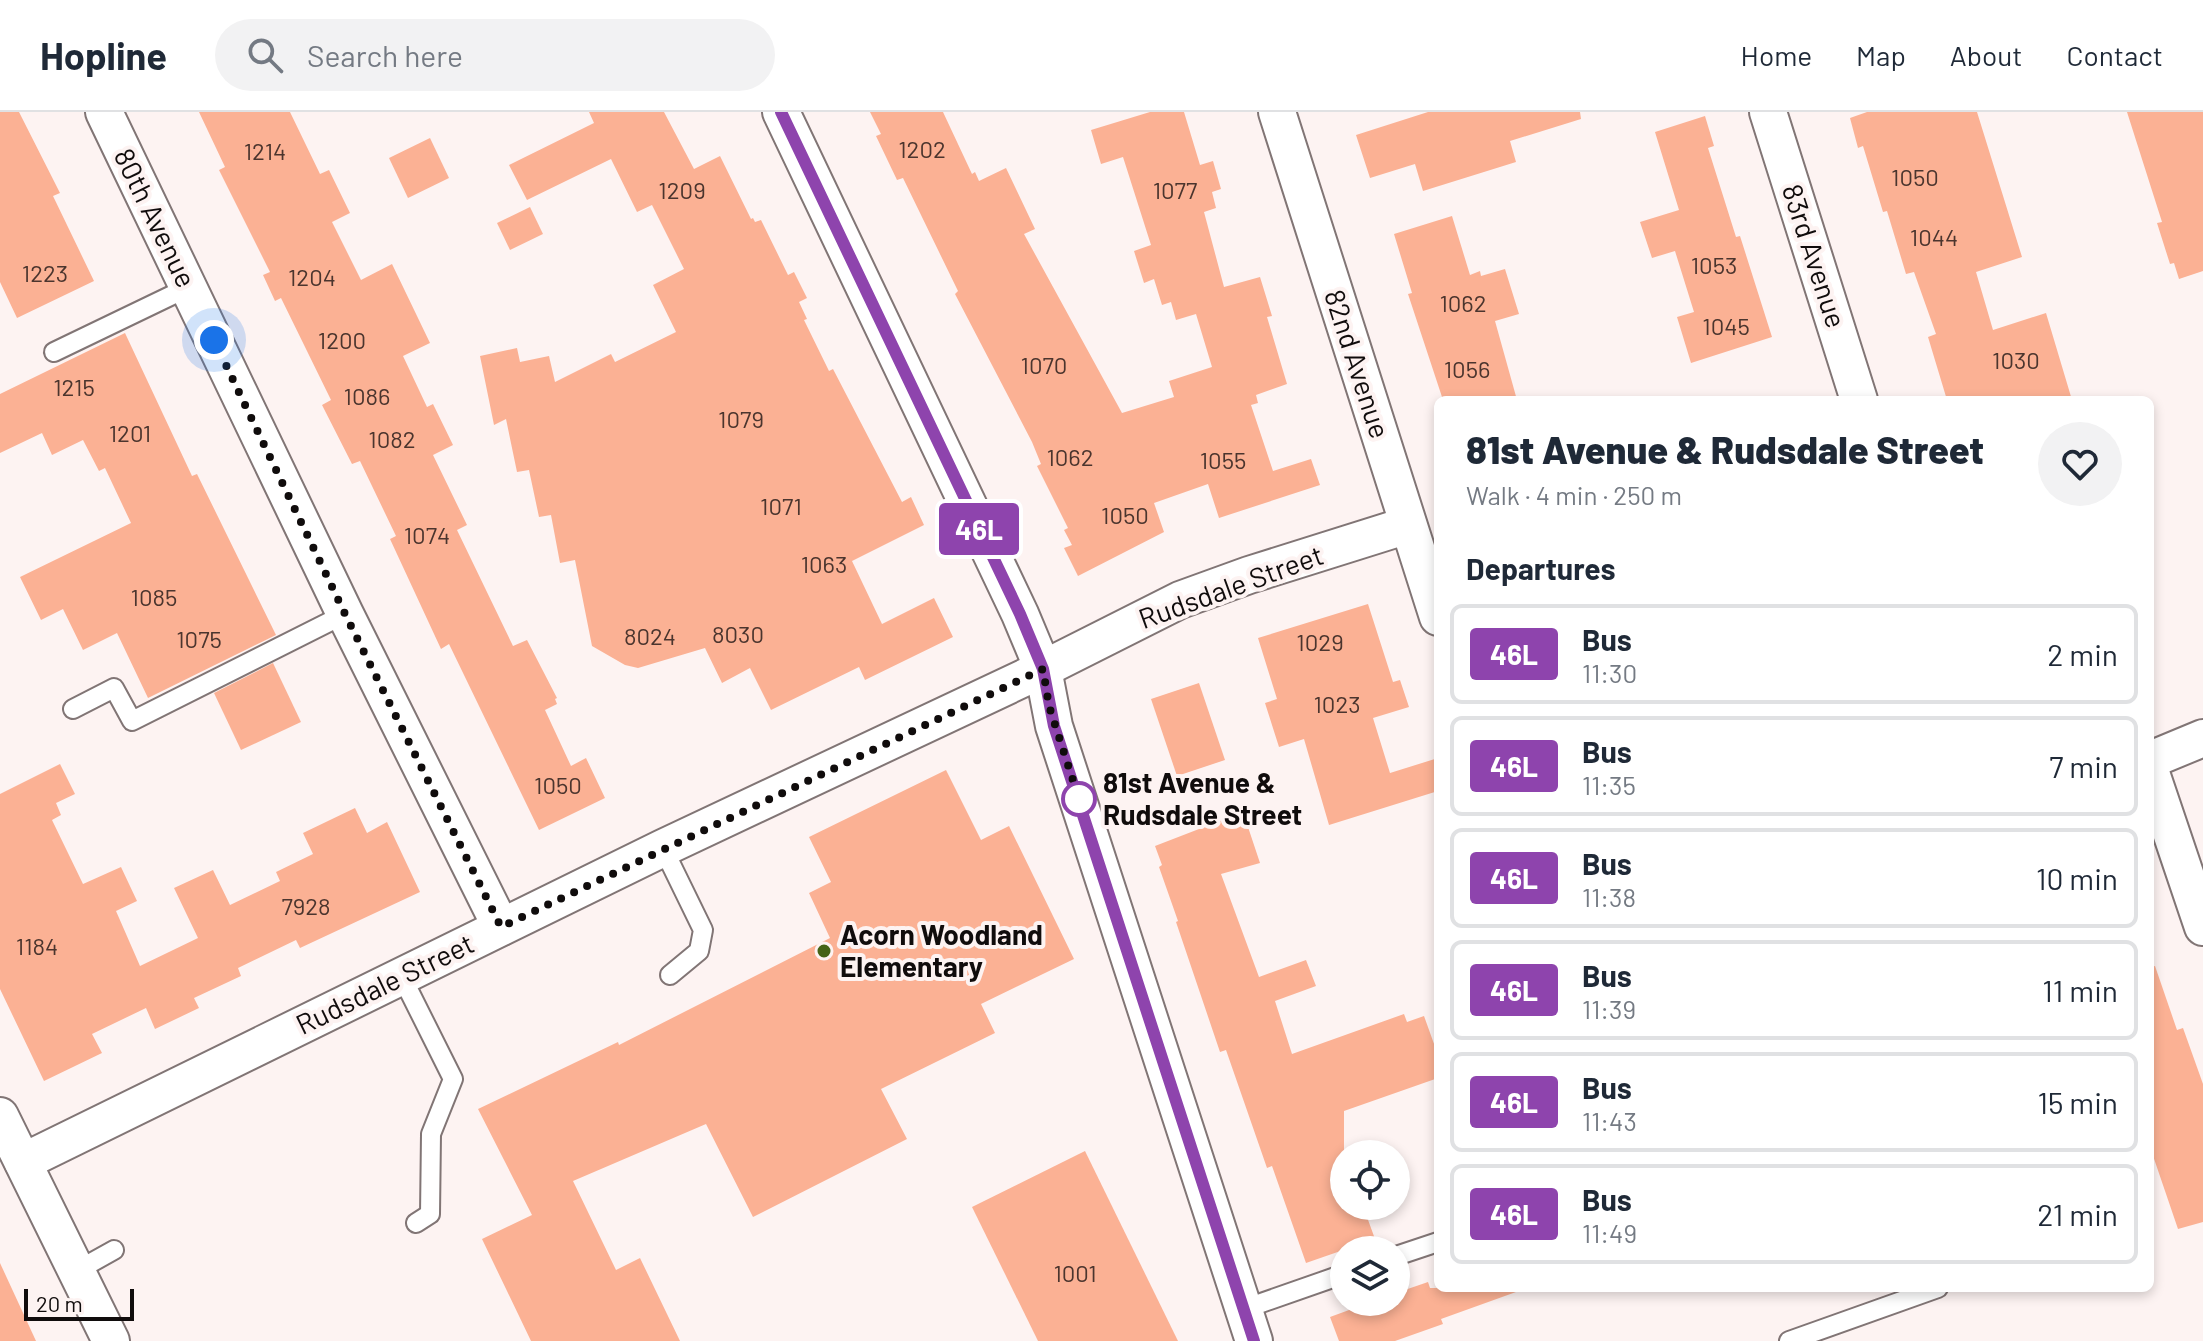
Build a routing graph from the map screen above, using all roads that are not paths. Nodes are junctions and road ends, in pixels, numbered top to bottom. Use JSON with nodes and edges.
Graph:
{"nodes":[{"id":1,"x":104,"y":112,"type":"edge"},
{"id":2,"x":781,"y":112,"type":"edge"},
{"id":3,"x":1277,"y":112,"type":"edge"},
{"id":4,"x":1768,"y":112,"type":"edge"},
{"id":5,"x":189,"y":287,"type":"junction"},
{"id":6,"x":54,"y":352,"type":"dead end"},
{"id":7,"x":1858,"y":396,"type":"edge"},
{"id":8,"x":1408,"y":525,"type":"junction"},
{"id":9,"x":1434,"y":605,"type":"edge"},
{"id":10,"x":345,"y":614,"type":"junction"},
{"id":11,"x":1043,"y":669,"type":"junction"},
{"id":12,"x":73,"y":709,"type":"dead end"},
{"id":13,"x":2203,"y":738,"type":"edge"},
{"id":14,"x":2154,"y":758,"type":"edge"},
{"id":15,"x":2154,"y":782,"type":"edge"},
{"id":16,"x":663,"y":848,"type":"junction"},
{"id":17,"x":501,"y":927,"type":"junction"},
{"id":18,"x":2203,"y":927,"type":"edge"},
{"id":19,"x":670,"y":975,"type":"dead end"},
{"id":20,"x":402,"y":977,"type":"junction"},
{"id":21,"x":0,"y":1116,"type":"edge"},
{"id":22,"x":23,"y":1162,"type":"junction"},
{"id":23,"x":416,"y":1223,"type":"dead end"},
{"id":24,"x":1434,"y":1243,"type":"edge"},
{"id":25,"x":114,"y":1250,"type":"dead end"},
{"id":26,"x":1410,"y":1251,"type":"edge"},
{"id":27,"x":78,"y":1270,"type":"junction"},
{"id":28,"x":1330,"y":1282,"type":"edge"},
{"id":29,"x":1927,"y":1292,"type":"edge"},
{"id":30,"x":1249,"y":1325,"type":"edge"},
{"id":31,"x":111,"y":1341,"type":"edge"},
{"id":32,"x":1789,"y":1341,"type":"edge"}],
"edges":[{"from":1,"to":5,"type":"street","name":"80th Avenue"},
{"from":2,"to":11,"type":"street"},
{"from":3,"to":8,"type":"street","name":"82nd Avenue"},
{"from":4,"to":7,"type":"street","name":"83rd Avenue"},
{"from":5,"to":6,"type":"lane"},
{"from":5,"to":10,"type":"street","name":"80th Avenue"},
{"from":8,"to":9,"type":"street","name":"82nd Avenue"},
{"from":8,"to":11,"type":"street","name":"Rudsdale Street"},
{"from":10,"to":12,"type":"lane"},
{"from":10,"to":17,"type":"street","name":"80th Avenue"},
{"from":11,"to":16,"type":"street","name":"Rudsdale Street"},
{"from":11,"to":30,"type":"street"},
{"from":13,"to":14,"type":"street"},
{"from":15,"to":18,"type":"street"},
{"from":16,"to":17,"type":"street","name":"Rudsdale Street"},
{"from":16,"to":19,"type":"lane"},
{"from":17,"to":20,"type":"street","name":"Rudsdale Street"},
{"from":20,"to":22,"type":"street","name":"Rudsdale Street"},
{"from":20,"to":23,"type":"lane"},
{"from":21,"to":22,"type":"street"},
{"from":22,"to":27,"type":"street"},
{"from":24,"to":26,"type":"lane"},
{"from":25,"to":27,"type":"lane"},
{"from":27,"to":31,"type":"street"},
{"from":28,"to":30,"type":"lane"},
{"from":29,"to":32,"type":"lane"}]}
